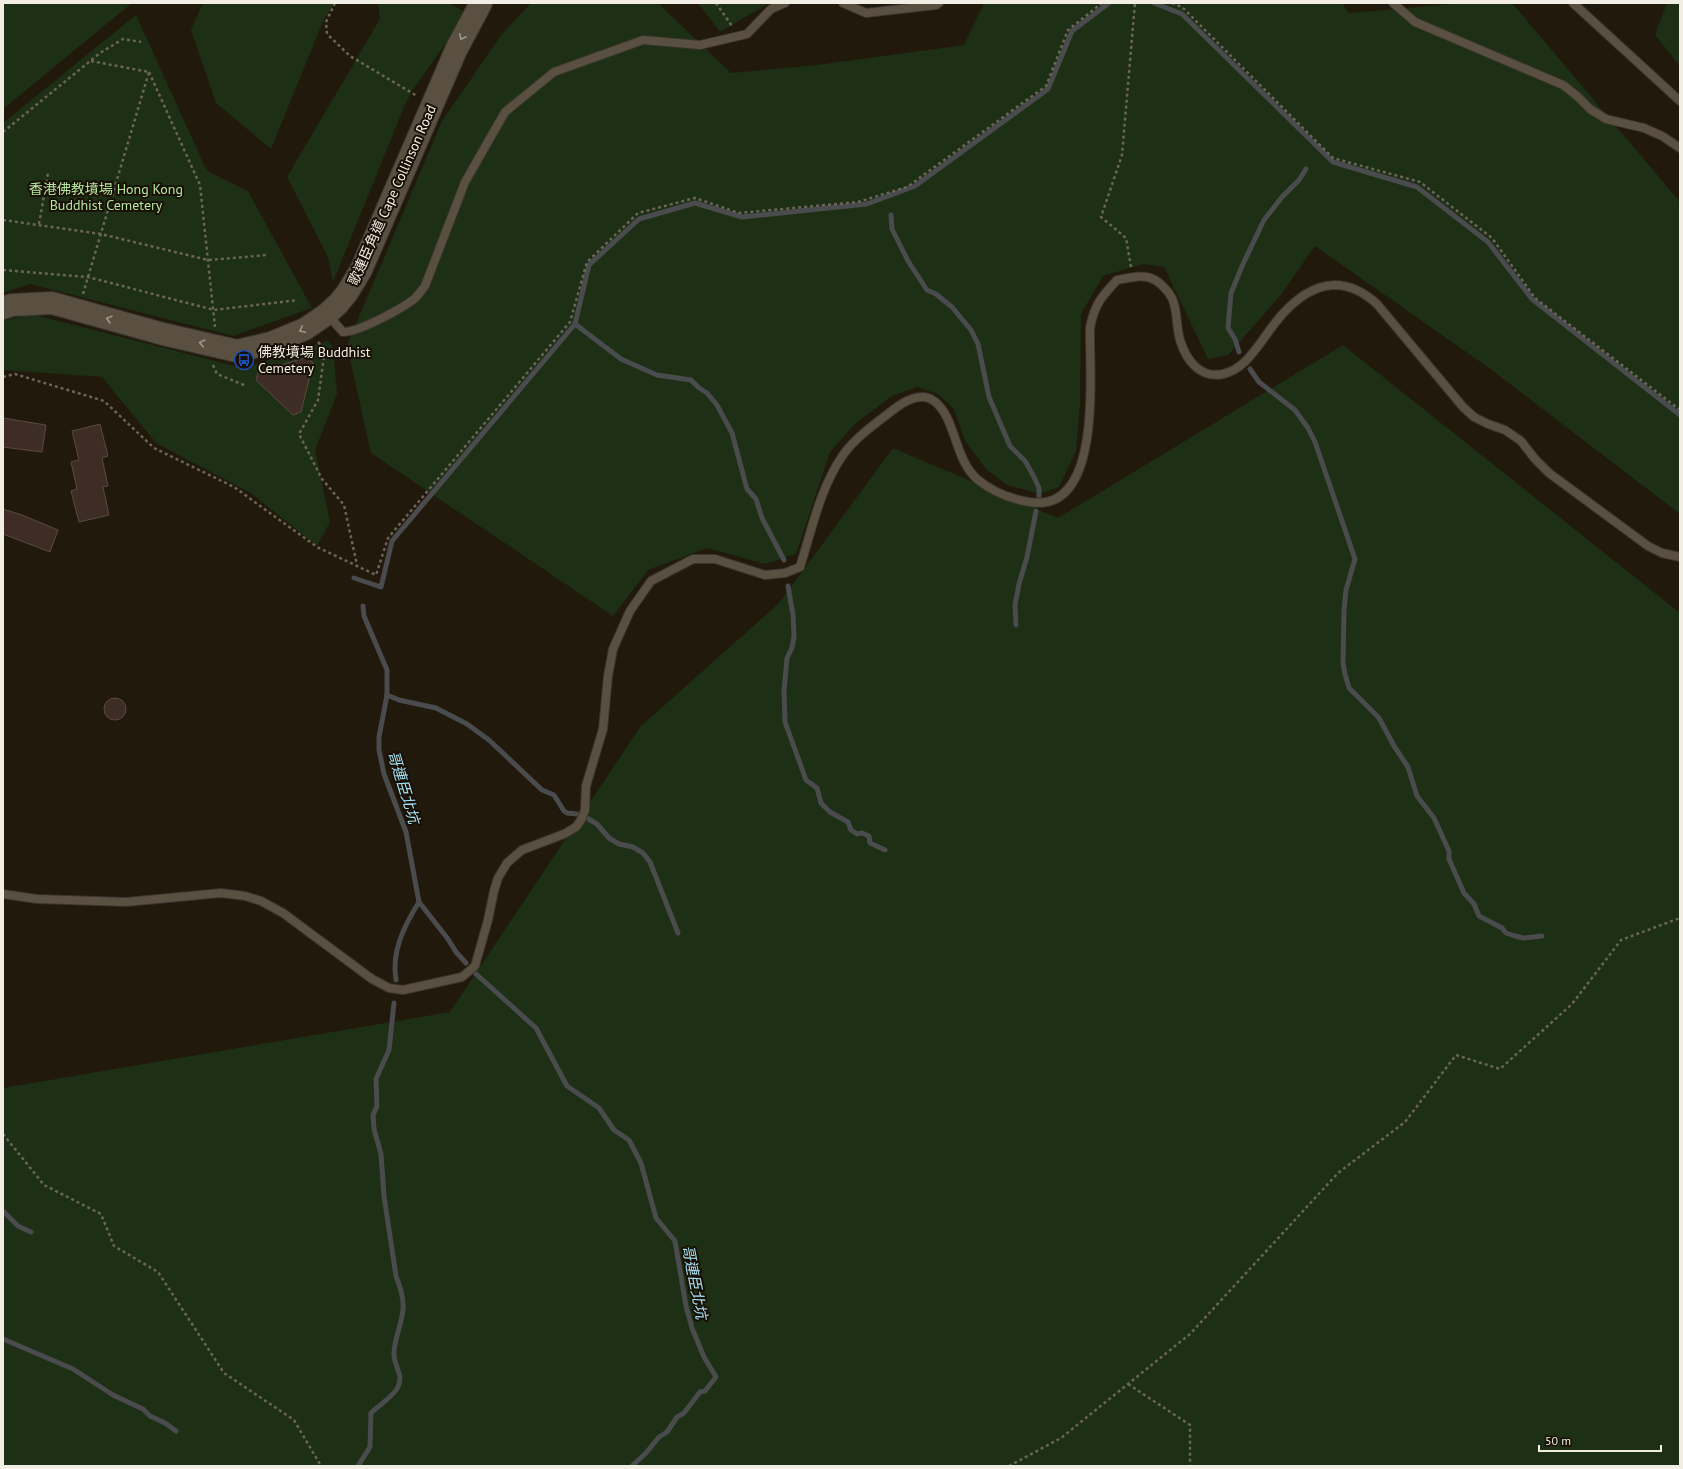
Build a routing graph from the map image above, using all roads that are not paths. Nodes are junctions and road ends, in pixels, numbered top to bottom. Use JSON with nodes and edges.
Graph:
{"nodes":[{"id":1,"x":481,"y":3,"type":"edge"},
{"id":2,"x":785,"y":3,"type":"edge"},
{"id":3,"x":842,"y":3,"type":"edge"},
{"id":4,"x":939,"y":3,"type":"edge"},
{"id":5,"x":1393,"y":3,"type":"edge"},
{"id":6,"x":1573,"y":3,"type":"edge"},
{"id":7,"x":1680,"y":100,"type":"edge"},
{"id":8,"x":1680,"y":148,"type":"edge"},
{"id":9,"x":3,"y":308,"type":"edge"},
{"id":10,"x":327,"y":314,"type":"junction"},
{"id":11,"x":1680,"y":557,"type":"edge"},
{"id":12,"x":3,"y":894,"type":"edge"}],
"edges":[{"from":1,"to":10,"type":"street","name":"歌連臣角道 Cape Collinson Road","one_way":true},
{"from":2,"to":10,"type":"lane"},
{"from":3,"to":4,"type":"lane"},
{"from":5,"to":8,"type":"lane"},
{"from":6,"to":7,"type":"lane"},
{"from":10,"to":9,"type":"street","name":"歌連臣角道 Cape Collinson Road","one_way":true},
{"from":11,"to":12,"type":"lane"}]}
